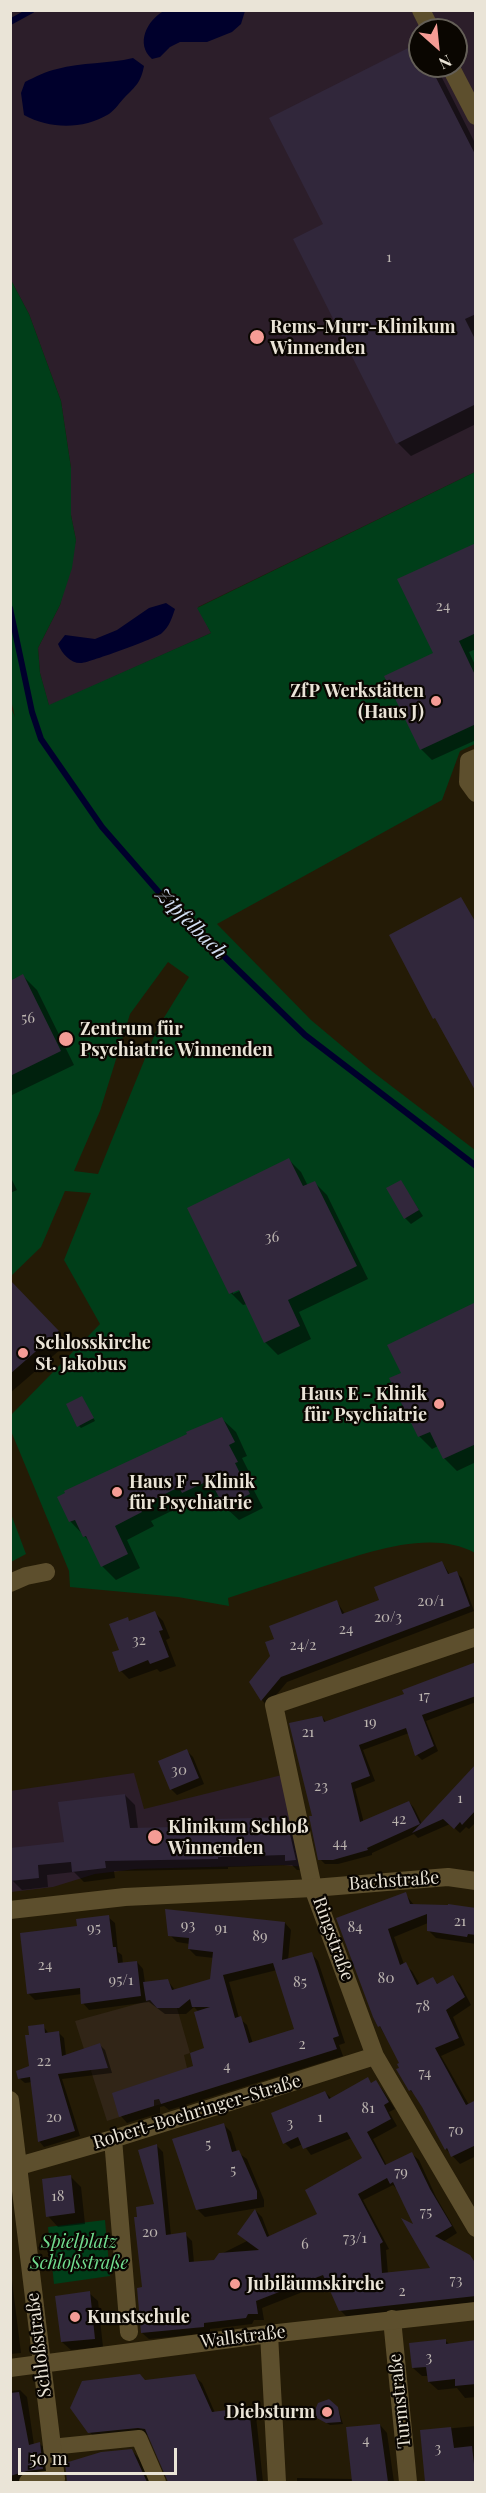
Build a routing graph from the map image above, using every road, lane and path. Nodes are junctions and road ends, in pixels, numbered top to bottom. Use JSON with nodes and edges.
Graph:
{"nodes":[{"id":1,"x":456,"y":78,"type":"edge"},
{"id":2,"x":476,"y":116,"type":"edge"},
{"id":3,"x":476,"y":758,"type":"edge"},
{"id":4,"x":476,"y":793,"type":"edge"},
{"id":5,"x":46,"y":1572,"type":"dead end"},
{"id":6,"x":10,"y":1583,"type":"edge"},
{"id":7,"x":476,"y":1637,"type":"edge"},
{"id":8,"x":475,"y":1880,"type":"edge"},
{"id":9,"x":313,"y":1888,"type":"junction"},
{"id":10,"x":10,"y":1910,"type":"edge"},
{"id":11,"x":375,"y":2056,"type":"junction"},
{"id":12,"x":11,"y":2107,"type":"edge"},
{"id":13,"x":113,"y":2139,"type":"junction"},
{"id":14,"x":19,"y":2166,"type":"junction"},
{"id":15,"x":476,"y":2228,"type":"edge"},
{"id":16,"x":476,"y":2311,"type":"edge"},
{"id":17,"x":392,"y":2319,"type":"junction"},
{"id":18,"x":129,"y":2332,"type":"dead end"},
{"id":19,"x":269,"y":2334,"type":"junction"},
{"id":20,"x":41,"y":2364,"type":"junction"},
{"id":21,"x":10,"y":2368,"type":"edge"},
{"id":22,"x":51,"y":2447,"type":"junction"},
{"id":23,"x":56,"y":2481,"type":"edge"},
{"id":24,"x":28,"y":2482,"type":"edge"},
{"id":25,"x":158,"y":2482,"type":"edge"},
{"id":26,"x":277,"y":2482,"type":"edge"},
{"id":27,"x":408,"y":2482,"type":"edge"}],
"edges":[{"from":1,"to":2,"type":"street"},
{"from":3,"to":4,"type":"street"},
{"from":5,"to":6,"type":"street"},
{"from":7,"to":9,"type":"street"},
{"from":8,"to":9,"type":"street","name":"Bachstraße"},
{"from":9,"to":10,"type":"street","name":"Ringstraße"},
{"from":9,"to":11,"type":"street","name":"Ringstraße"},
{"from":11,"to":13,"type":"street","name":"Robert-Boehringer-Straße"},
{"from":11,"to":15,"type":"street","name":"Ringstraße"},
{"from":12,"to":14,"type":"street","name":"Schloßstraße"},
{"from":13,"to":14,"type":"street","name":"Robert-Boehringer-Straße"},
{"from":13,"to":18,"type":"street"},
{"from":14,"to":20,"type":"street","name":"Schloßstraße"},
{"from":16,"to":17,"type":"street","name":"Wallstraße"},
{"from":17,"to":19,"type":"street","name":"Wallstraße"},
{"from":17,"to":27,"type":"street","name":"Turmstraße"},
{"from":19,"to":20,"type":"street","name":"Wallstraße"},
{"from":19,"to":26,"type":"street"},
{"from":20,"to":21,"type":"street","name":"Wallstraße"},
{"from":20,"to":22,"type":"street","name":"Schloßstraße"},
{"from":22,"to":23,"type":"street","name":"Schloßstraße"},
{"from":22,"to":25,"type":"street"},
{"from":23,"to":24,"type":"street"}]}
